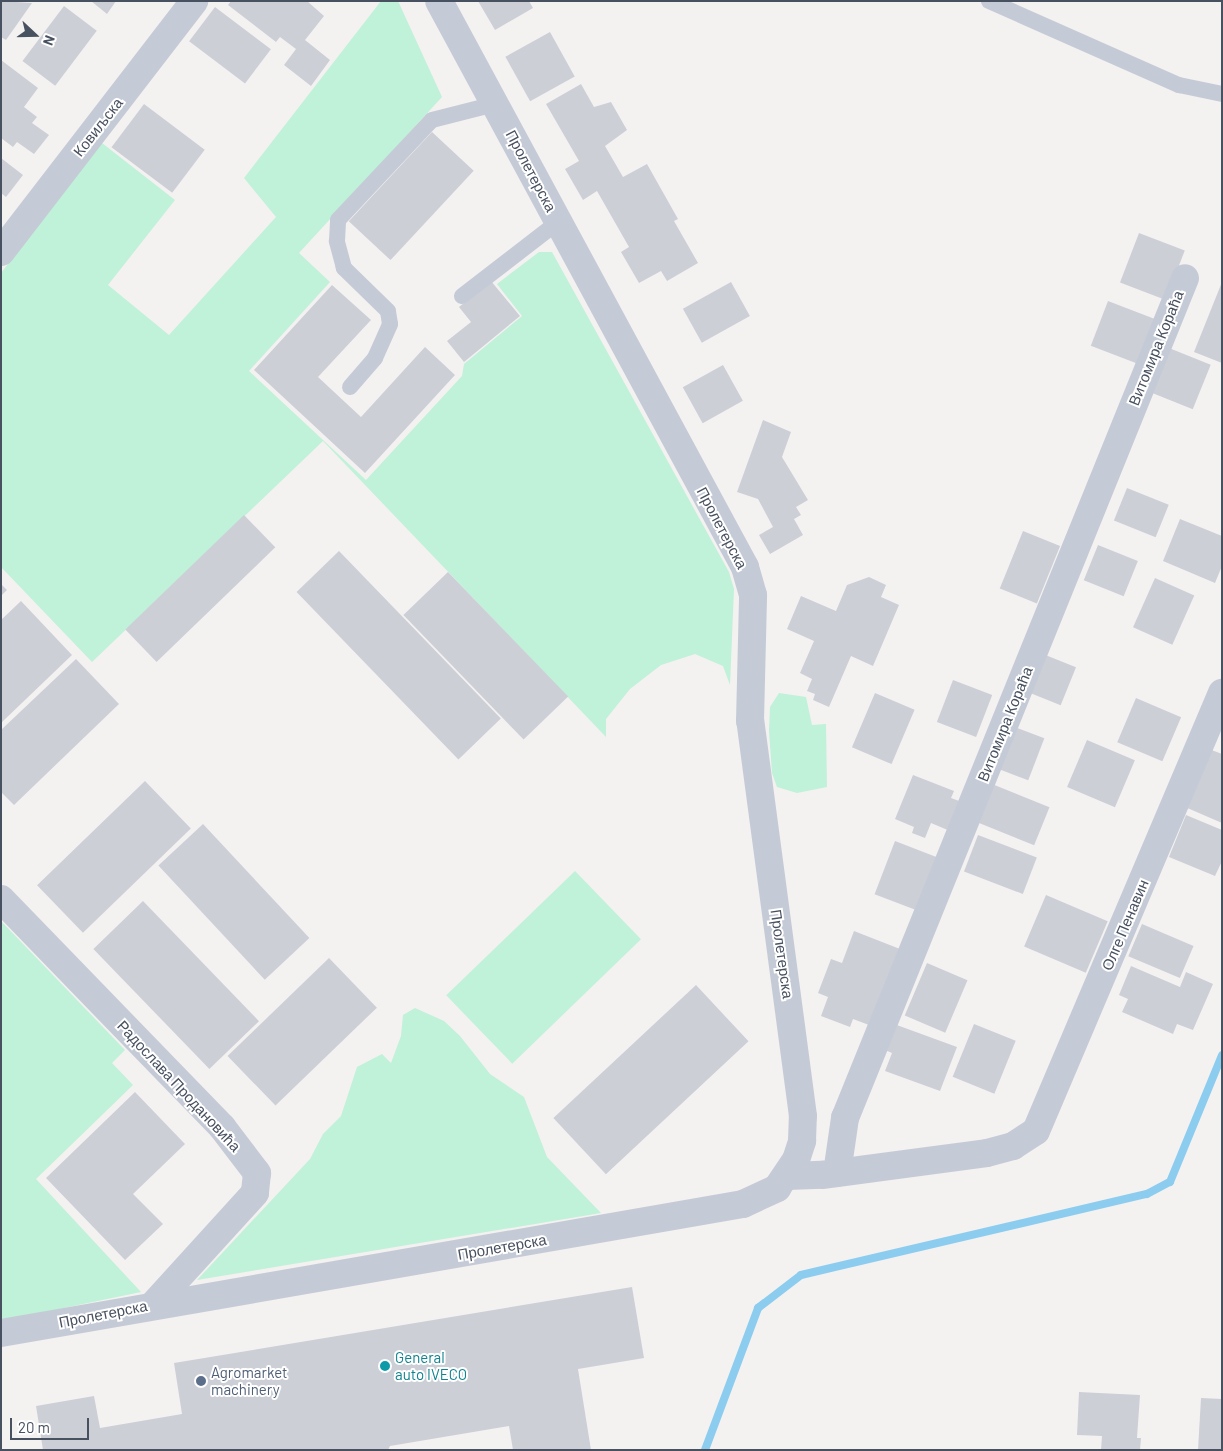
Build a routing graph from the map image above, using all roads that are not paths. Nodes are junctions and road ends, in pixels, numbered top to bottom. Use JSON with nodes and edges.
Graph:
{"nodes":[{"id":1,"x":194,"y":1,"type":"edge"},
{"id":2,"x":439,"y":1,"type":"edge"},
{"id":3,"x":989,"y":1,"type":"edge"},
{"id":4,"x":1222,"y":94,"type":"edge"},
{"id":5,"x":494,"y":104,"type":"junction"},
{"id":6,"x":558,"y":222,"type":"junction"},
{"id":7,"x":1,"y":252,"type":"edge"},
{"id":8,"x":1185,"y":278,"type":"dead end"},
{"id":9,"x":462,"y":296,"type":"dead end"},
{"id":10,"x":350,"y":387,"type":"dead end"},
{"id":11,"x":1222,"y":693,"type":"edge"},
{"id":12,"x":1,"y":899,"type":"edge"},
{"id":13,"x":836,"y":1173,"type":"junction"},
{"id":14,"x":787,"y":1176,"type":"junction"},
{"id":15,"x":154,"y":1304,"type":"junction"},
{"id":16,"x":1,"y":1333,"type":"edge"}],
"edges":[{"from":1,"to":7,"type":"street","name":"Ковиљска"},
{"from":2,"to":5,"type":"street","name":"Пролетерска"},
{"from":3,"to":4,"type":"lane"},
{"from":5,"to":6,"type":"street","name":"Пролетерска"},
{"from":5,"to":10,"type":"lane"},
{"from":6,"to":9,"type":"lane"},
{"from":6,"to":14,"type":"street","name":"Пролетерска"},
{"from":8,"to":13,"type":"street","name":"Витомира Кораћа"},
{"from":11,"to":13,"type":"street","name":"Олге Пенавин"},
{"from":12,"to":15,"type":"street","name":"Радослава Продановића"},
{"from":13,"to":14,"type":"street","name":"Олге Пенавин"},
{"from":14,"to":15,"type":"street","name":"Пролетерска"},
{"from":15,"to":16,"type":"street","name":"Пролетерска"}]}
